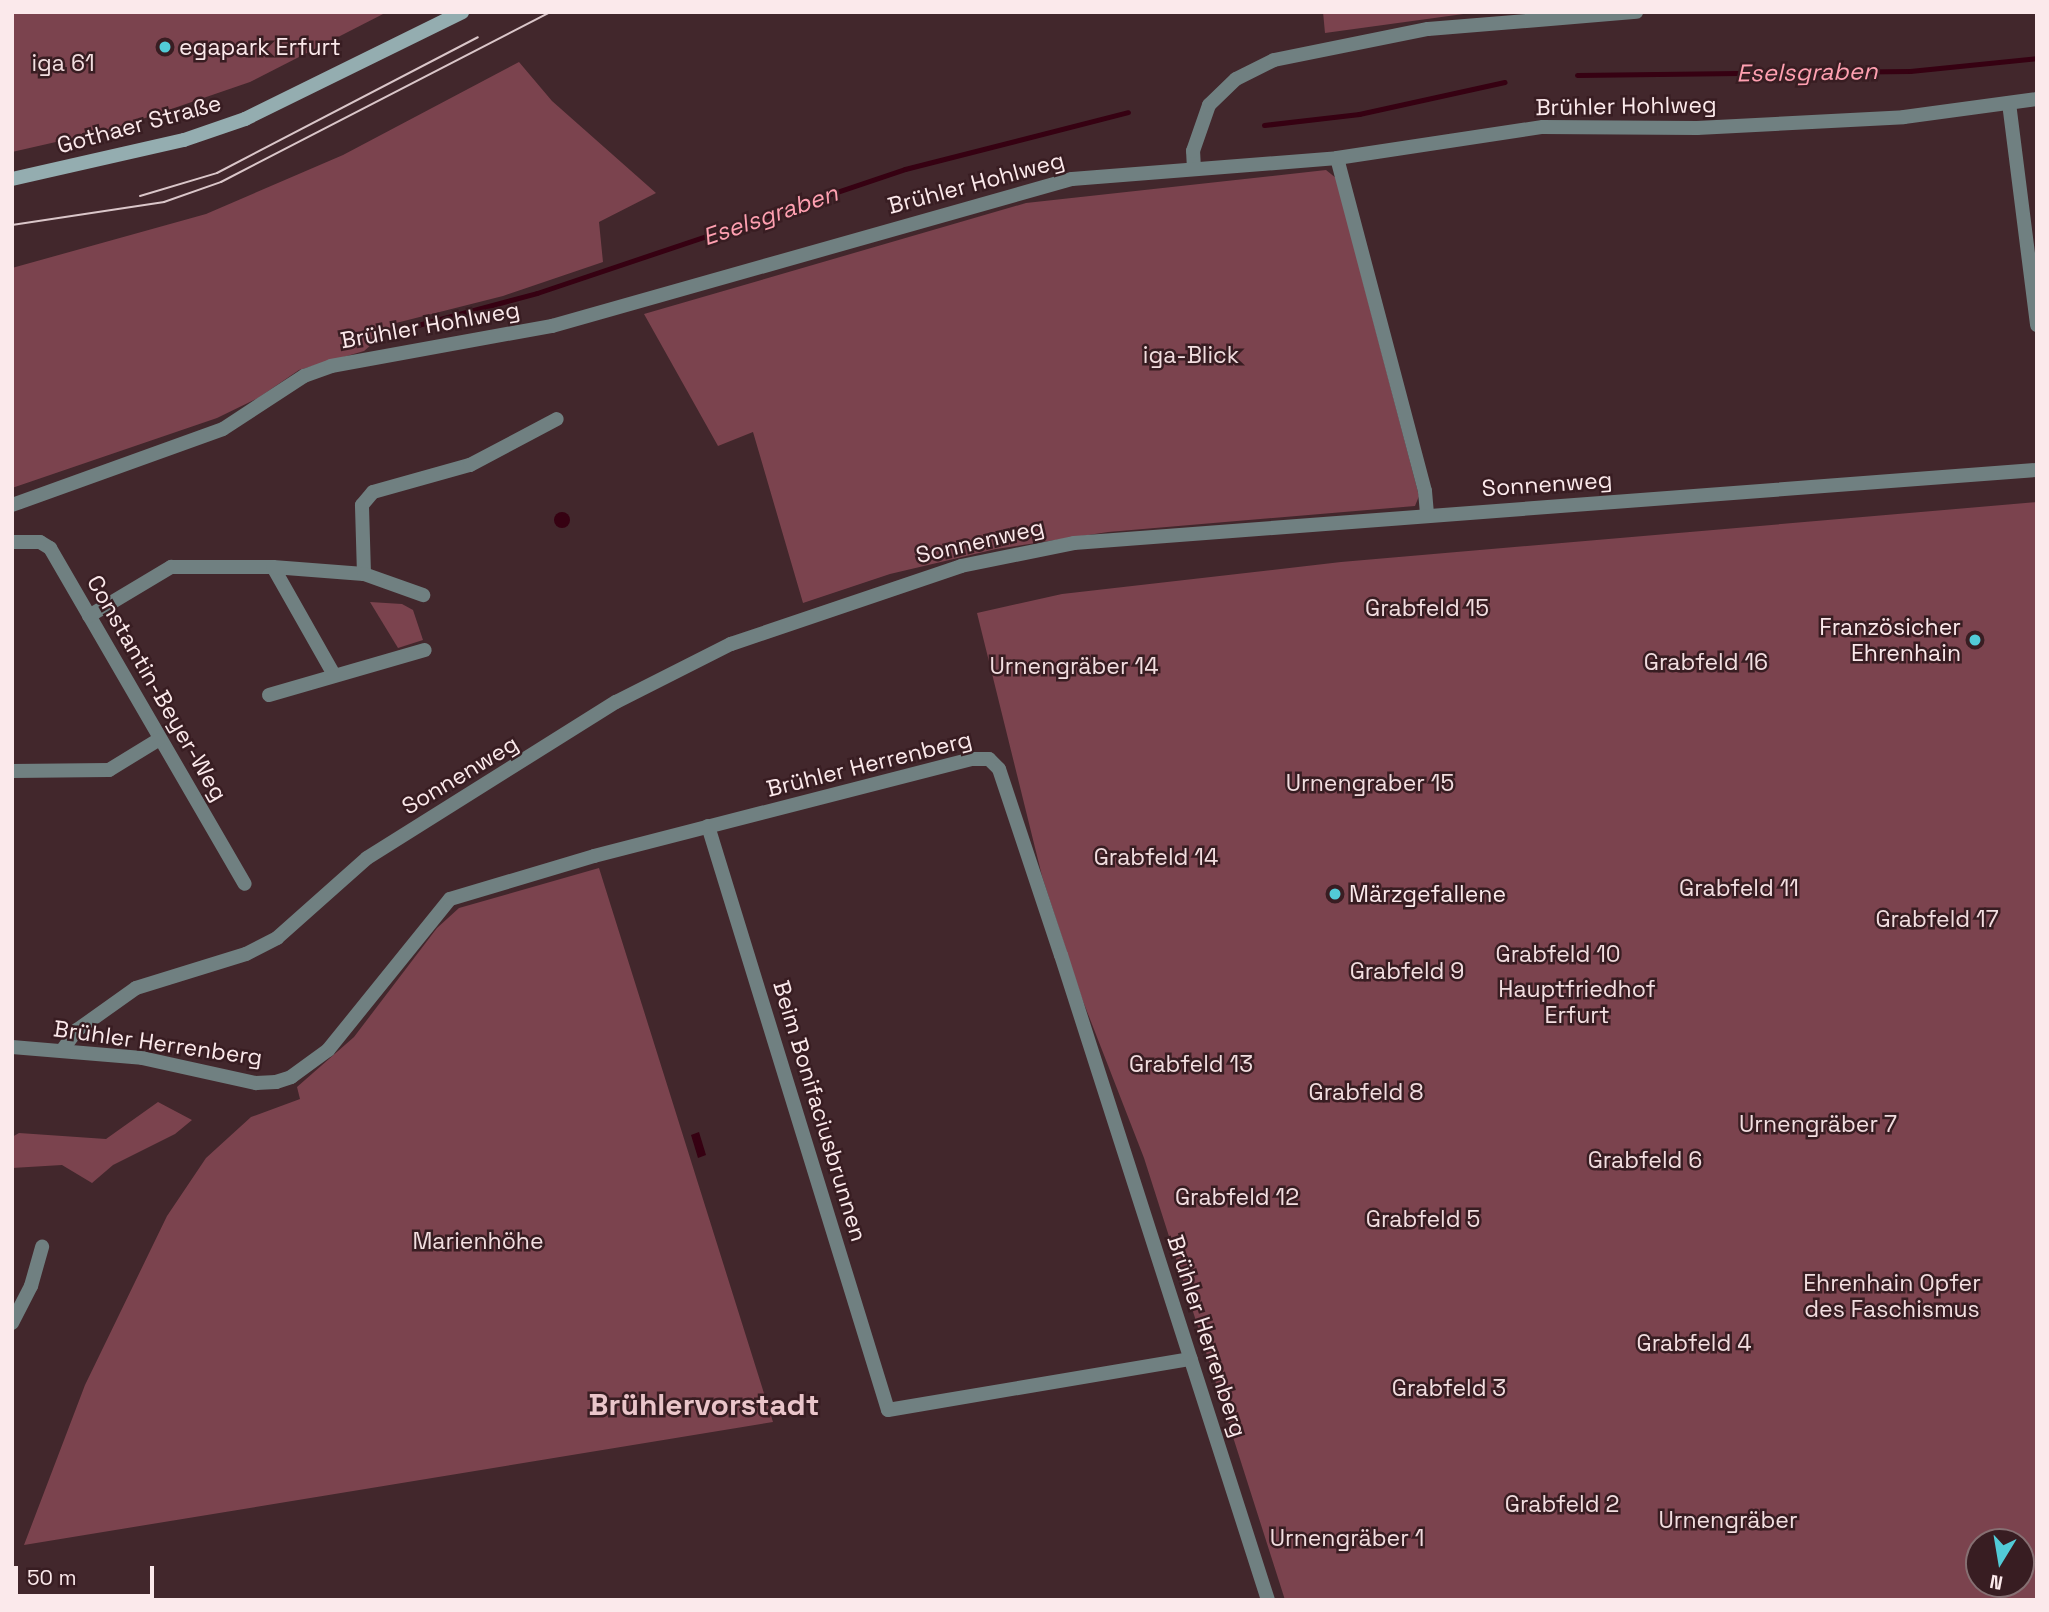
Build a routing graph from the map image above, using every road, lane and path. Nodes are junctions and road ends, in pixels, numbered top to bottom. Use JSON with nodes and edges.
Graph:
{"nodes":[{"id":1,"x":462,"y":12,"type":"edge"},
{"id":2,"x":1636,"y":12,"type":"edge"},
{"id":3,"x":2037,"y":99,"type":"edge"},
{"id":4,"x":2009,"y":103,"type":"junction"},
{"id":5,"x":1338,"y":158,"type":"junction"},
{"id":6,"x":1194,"y":169,"type":"junction"},
{"id":7,"x":12,"y":179,"type":"edge"},
{"id":8,"x":2037,"y":325,"type":"edge"},
{"id":9,"x":557,"y":419,"type":"dead end"},
{"id":10,"x":2037,"y":470,"type":"edge"},
{"id":11,"x":12,"y":505,"type":"edge"},
{"id":12,"x":1427,"y":516,"type":"junction"},
{"id":13,"x":12,"y":542,"type":"edge"},
{"id":14,"x":273,"y":567,"type":"junction"},
{"id":15,"x":364,"y":574,"type":"junction"},
{"id":16,"x":423,"y":595,"type":"dead end"},
{"id":17,"x":89,"y":616,"type":"junction"},
{"id":18,"x":425,"y":650,"type":"dead end"},
{"id":19,"x":334,"y":675,"type":"junction"},
{"id":20,"x":269,"y":695,"type":"dead end"},
{"id":21,"x":159,"y":740,"type":"junction"},
{"id":22,"x":12,"y":771,"type":"edge"},
{"id":23,"x":708,"y":826,"type":"junction"},
{"id":24,"x":245,"y":884,"type":"dead end"},
{"id":25,"x":12,"y":1047,"type":"edge"},
{"id":26,"x":63,"y":1049,"type":"junction"},
{"id":27,"x":42,"y":1247,"type":"dead end"},
{"id":28,"x":12,"y":1323,"type":"edge"},
{"id":29,"x":1191,"y":1359,"type":"junction"},
{"id":30,"x":1268,"y":1600,"type":"edge"}],
"edges":[{"from":1,"to":7,"type":"main road","name":"Gothaer Straße"},
{"from":2,"to":6,"type":"street"},
{"from":3,"to":4,"type":"street","name":"Brühler Hohlweg"},
{"from":4,"to":5,"type":"street","name":"Brühler Hohlweg"},
{"from":4,"to":8,"type":"street"},
{"from":5,"to":6,"type":"street","name":"Brühler Hohlweg"},
{"from":5,"to":12,"type":"street"},
{"from":6,"to":11,"type":"street","name":"Brühler Hohlweg"},
{"from":9,"to":15,"type":"street"},
{"from":10,"to":12,"type":"street","name":"Sonnenweg"},
{"from":12,"to":26,"type":"street","name":"Sonnenweg"},
{"from":13,"to":17,"type":"street","name":"Constantin-Beyer-Weg"},
{"from":14,"to":15,"type":"street"},
{"from":14,"to":17,"type":"street"},
{"from":14,"to":19,"type":"street"},
{"from":15,"to":16,"type":"street"},
{"from":17,"to":21,"type":"street","name":"Constantin-Beyer-Weg"},
{"from":18,"to":19,"type":"street"},
{"from":19,"to":20,"type":"street"},
{"from":21,"to":22,"type":"street"},
{"from":21,"to":24,"type":"street","name":"Constantin-Beyer-Weg"},
{"from":23,"to":26,"type":"street","name":"Brühler Herrenberg"},
{"from":23,"to":29,"type":"street","name":"Beim Bonifaciusbrunnen"},
{"from":23,"to":29,"type":"street","name":"Brühler Herrenberg"},
{"from":25,"to":26,"type":"street","name":"Brühler Herrenberg"},
{"from":27,"to":28,"type":"street"},
{"from":29,"to":30,"type":"street","name":"Brühler Herrenberg"}]}
